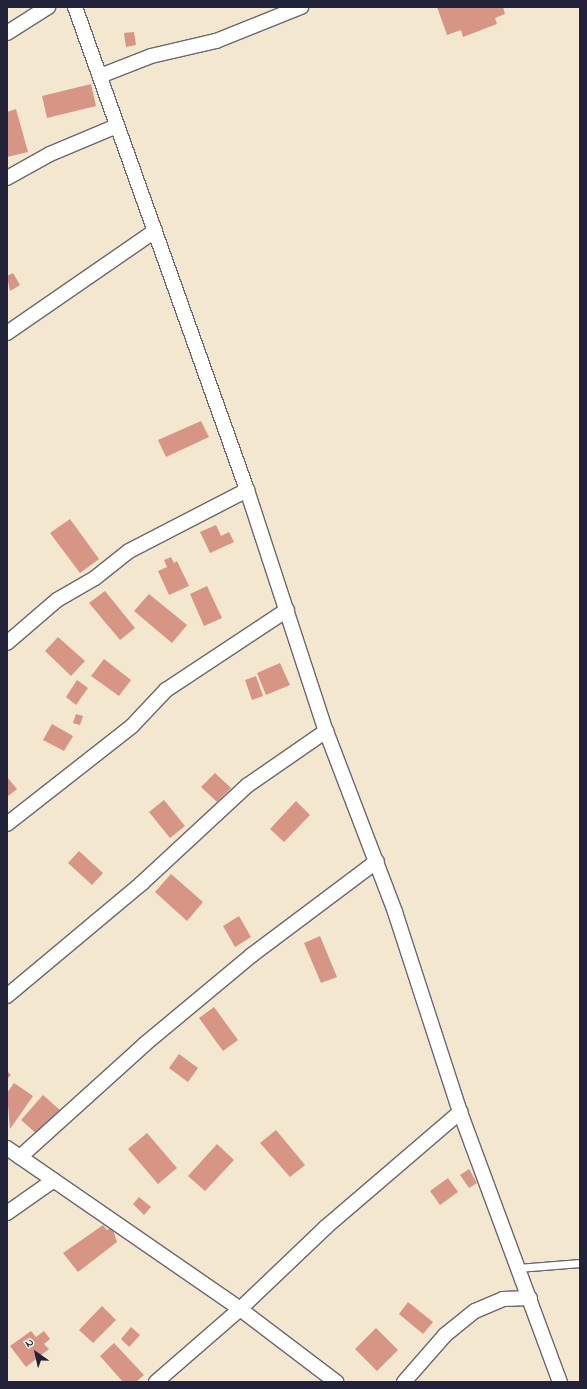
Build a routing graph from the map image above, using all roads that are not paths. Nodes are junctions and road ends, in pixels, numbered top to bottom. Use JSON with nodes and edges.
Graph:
{"nodes":[{"id":1,"x":48,"y":7,"type":"edge"},
{"id":2,"x":75,"y":7,"type":"edge"},
{"id":3,"x":300,"y":7,"type":"edge"},
{"id":4,"x":7,"y":33,"type":"edge"},
{"id":5,"x":100,"y":76,"type":"junction"},
{"id":6,"x":117,"y":126,"type":"junction"},
{"id":7,"x":7,"y":178,"type":"edge"},
{"id":8,"x":155,"y":231,"type":"junction"},
{"id":9,"x":7,"y":333,"type":"edge"},
{"id":10,"x":247,"y":490,"type":"junction"},
{"id":11,"x":287,"y":610,"type":"junction"},
{"id":12,"x":7,"y":643,"type":"edge"},
{"id":13,"x":326,"y":732,"type":"junction"},
{"id":14,"x":7,"y":824,"type":"edge"},
{"id":15,"x":377,"y":861,"type":"junction"},
{"id":16,"x":7,"y":996,"type":"edge"},
{"id":17,"x":460,"y":1112,"type":"junction"},
{"id":18,"x":7,"y":1148,"type":"edge"},
{"id":19,"x":20,"y":1157,"type":"junction"},
{"id":20,"x":54,"y":1180,"type":"junction"},
{"id":21,"x":7,"y":1213,"type":"edge"},
{"id":22,"x":580,"y":1263,"type":"edge"},
{"id":23,"x":518,"y":1268,"type":"junction"},
{"id":24,"x":530,"y":1298,"type":"junction"},
{"id":25,"x":240,"y":1309,"type":"junction"},
{"id":26,"x":156,"y":1382,"type":"edge"},
{"id":27,"x":336,"y":1382,"type":"edge"},
{"id":28,"x":404,"y":1382,"type":"edge"},
{"id":29,"x":560,"y":1382,"type":"edge"}],
"edges":[{"from":1,"to":4,"type":"street"},
{"from":2,"to":5,"type":"street"},
{"from":3,"to":5,"type":"street"},
{"from":5,"to":6,"type":"street"},
{"from":6,"to":7,"type":"street"},
{"from":6,"to":8,"type":"street"},
{"from":8,"to":9,"type":"street"},
{"from":8,"to":10,"type":"street"},
{"from":10,"to":11,"type":"street"},
{"from":10,"to":12,"type":"street"},
{"from":11,"to":13,"type":"street"},
{"from":11,"to":14,"type":"street"},
{"from":13,"to":15,"type":"street"},
{"from":13,"to":16,"type":"street"},
{"from":15,"to":17,"type":"street"},
{"from":15,"to":19,"type":"street"},
{"from":17,"to":23,"type":"street"},
{"from":17,"to":25,"type":"street"},
{"from":18,"to":19,"type":"street"},
{"from":19,"to":20,"type":"street"},
{"from":20,"to":21,"type":"street"},
{"from":20,"to":25,"type":"street"},
{"from":22,"to":23,"type":"lane"},
{"from":23,"to":24,"type":"street"},
{"from":24,"to":28,"type":"street"},
{"from":24,"to":29,"type":"street"},
{"from":25,"to":26,"type":"street"},
{"from":25,"to":27,"type":"street"}]}
